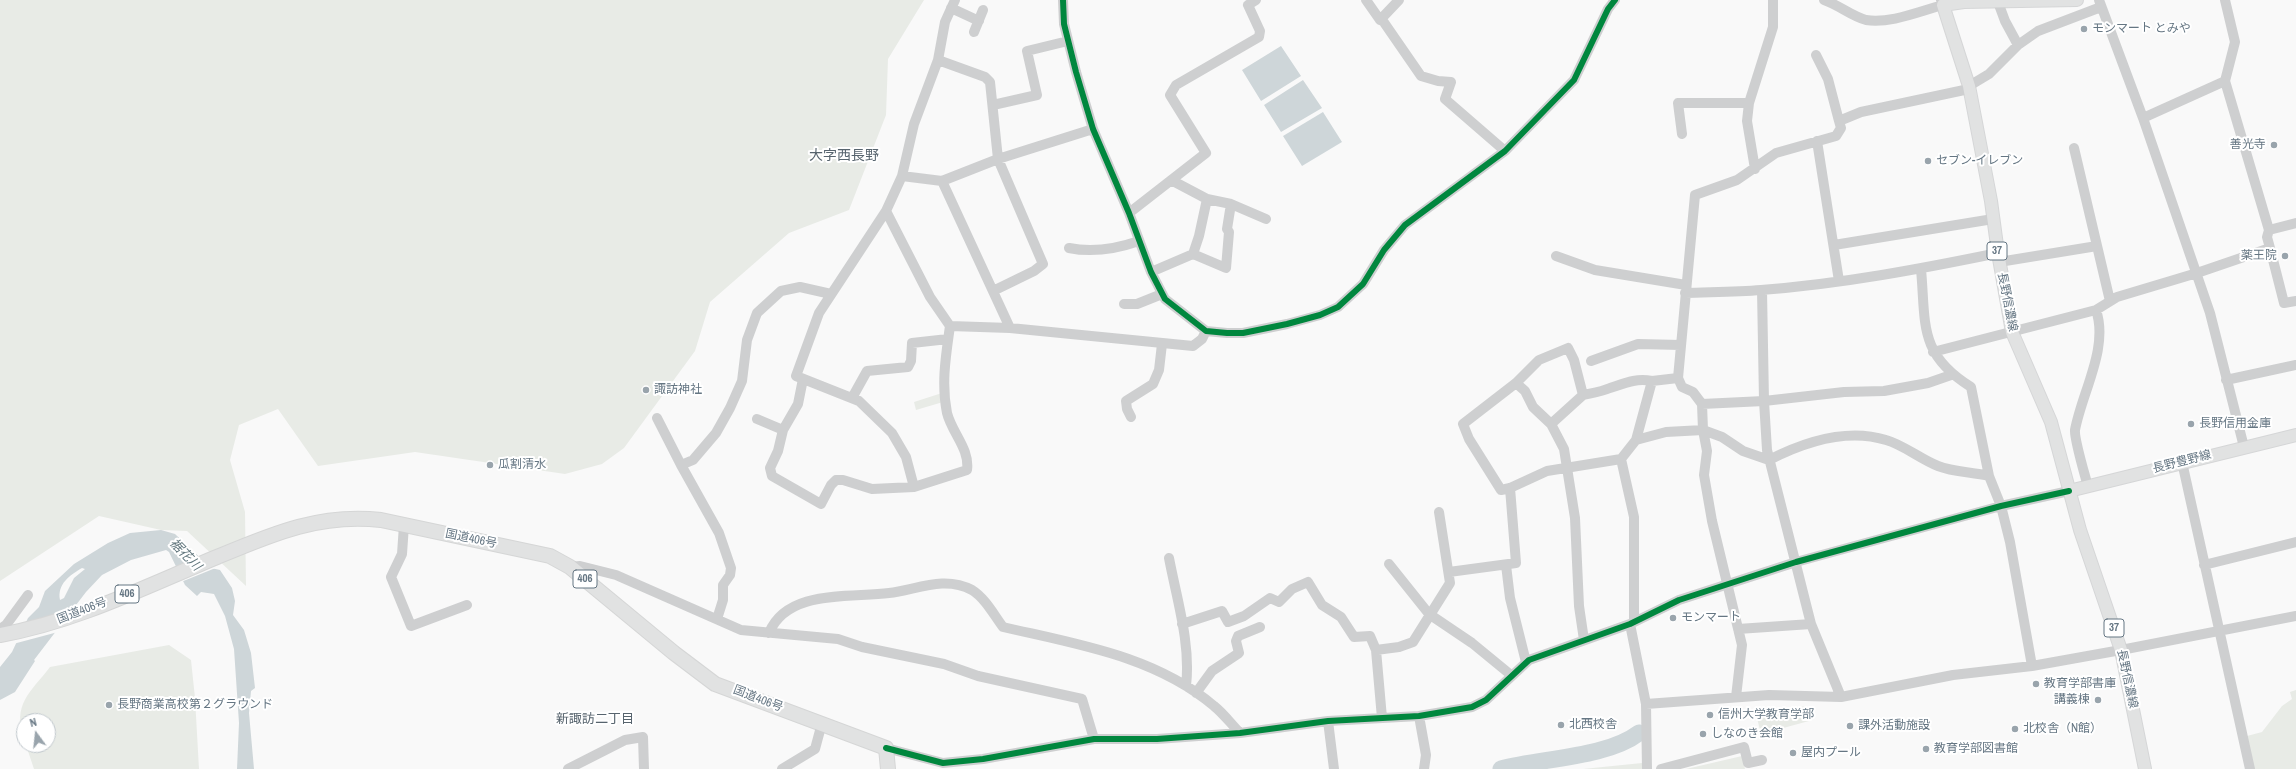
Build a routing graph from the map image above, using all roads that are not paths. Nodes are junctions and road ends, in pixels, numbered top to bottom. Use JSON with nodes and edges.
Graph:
{"nodes":[{"id":1,"x":1063,"y":0,"type":"edge"},
{"id":2,"x":1366,"y":0,"type":"edge"},
{"id":3,"x":1399,"y":0,"type":"edge"},
{"id":4,"x":1615,"y":0,"type":"edge"},
{"id":5,"x":1773,"y":0,"type":"edge"},
{"id":6,"x":1824,"y":0,"type":"edge"},
{"id":7,"x":2078,"y":0,"type":"edge"},
{"id":8,"x":2225,"y":0,"type":"edge"},
{"id":9,"x":1250,"y":2,"type":"edge"},
{"id":10,"x":1942,"y":2,"type":"edge"},
{"id":11,"x":1998,"y":2,"type":"junction"},
{"id":12,"x":953,"y":4,"type":"edge"},
{"id":13,"x":2100,"y":4,"type":"edge"},
{"id":14,"x":983,"y":10,"type":"dead end"},
{"id":15,"x":979,"y":20,"type":"junction"},
{"id":16,"x":1380,"y":20,"type":"junction"},
{"id":17,"x":974,"y":32,"type":"dead end"},
{"id":18,"x":1068,"y":40,"type":"junction"},
{"id":19,"x":2018,"y":45,"type":"junction"},
{"id":20,"x":1816,"y":55,"type":"dead end"},
{"id":21,"x":938,"y":60,"type":"junction"},
{"id":22,"x":2225,"y":81,"type":"junction"},
{"id":23,"x":1969,"y":88,"type":"junction"},
{"id":24,"x":1749,"y":103,"type":"junction"},
{"id":25,"x":993,"y":105,"type":"junction"},
{"id":26,"x":2142,"y":118,"type":"junction"},
{"id":27,"x":1839,"y":121,"type":"junction"},
{"id":28,"x":1093,"y":129,"type":"junction"},
{"id":29,"x":1682,"y":134,"type":"dead end"},
{"id":30,"x":1817,"y":141,"type":"junction"},
{"id":31,"x":2074,"y":148,"type":"dead end"},
{"id":32,"x":1506,"y":151,"type":"junction"},
{"id":33,"x":998,"y":159,"type":"junction"},
{"id":34,"x":1755,"y":169,"type":"junction"},
{"id":35,"x":902,"y":176,"type":"junction"},
{"id":36,"x":1171,"y":180,"type":"junction"},
{"id":37,"x":942,"y":182,"type":"junction"},
{"id":38,"x":1207,"y":199,"type":"junction"},
{"id":39,"x":1231,"y":204,"type":"junction"},
{"id":40,"x":886,"y":210,"type":"junction"},
{"id":41,"x":1130,"y":213,"type":"junction"},
{"id":42,"x":1266,"y":219,"type":"dead end"},
{"id":43,"x":1993,"y":219,"type":"junction"},
{"id":44,"x":2296,"y":223,"type":"edge"},
{"id":45,"x":2269,"y":230,"type":"junction"},
{"id":46,"x":1139,"y":241,"type":"junction"},
{"id":47,"x":1834,"y":245,"type":"junction"},
{"id":48,"x":2097,"y":246,"type":"junction"},
{"id":49,"x":1070,"y":248,"type":"dead end"},
{"id":50,"x":2270,"y":248,"type":"junction"},
{"id":51,"x":1193,"y":254,"type":"junction"},
{"id":52,"x":1556,"y":256,"type":"dead end"},
{"id":53,"x":1998,"y":257,"type":"junction"},
{"id":54,"x":1921,"y":269,"type":"junction"},
{"id":55,"x":1151,"y":272,"type":"junction"},
{"id":56,"x":2197,"y":273,"type":"junction"},
{"id":57,"x":1839,"y":281,"type":"junction"},
{"id":58,"x":1686,"y":289,"type":"junction"},
{"id":59,"x":1762,"y":290,"type":"junction"},
{"id":60,"x":993,"y":291,"type":"junction"},
{"id":61,"x":831,"y":294,"type":"junction"},
{"id":62,"x":1162,"y":294,"type":"junction"},
{"id":63,"x":2110,"y":301,"type":"junction"},
{"id":64,"x":2296,"y":301,"type":"edge"},
{"id":65,"x":1124,"y":304,"type":"dead end"},
{"id":66,"x":2096,"y":310,"type":"junction"},
{"id":67,"x":950,"y":326,"type":"junction"},
{"id":68,"x":1010,"y":328,"type":"junction"},
{"id":69,"x":1206,"y":331,"type":"junction"},
{"id":70,"x":2012,"y":332,"type":"junction"},
{"id":71,"x":948,"y":339,"type":"junction"},
{"id":72,"x":1162,"y":344,"type":"junction"},
{"id":73,"x":1681,"y":345,"type":"junction"},
{"id":74,"x":1933,"y":352,"type":"junction"},
{"id":75,"x":1591,"y":361,"type":"dead end"},
{"id":76,"x":2296,"y":365,"type":"edge"},
{"id":77,"x":1951,"y":375,"type":"junction"},
{"id":78,"x":799,"y":378,"type":"junction"},
{"id":79,"x":1678,"y":378,"type":"junction"},
{"id":80,"x":2226,"y":380,"type":"junction"},
{"id":81,"x":1652,"y":381,"type":"junction"},
{"id":82,"x":1516,"y":383,"type":"junction"},
{"id":83,"x":1583,"y":396,"type":"junction"},
{"id":84,"x":852,"y":398,"type":"junction"},
{"id":85,"x":1764,"y":402,"type":"junction"},
{"id":86,"x":1702,"y":404,"type":"junction"},
{"id":87,"x":1131,"y":417,"type":"dead end"},
{"id":88,"x":657,"y":418,"type":"dead end"},
{"id":89,"x":757,"y":419,"type":"dead end"},
{"id":90,"x":1550,"y":424,"type":"junction"},
{"id":91,"x":783,"y":430,"type":"junction"},
{"id":92,"x":1703,"y":430,"type":"junction"},
{"id":93,"x":2296,"y":435,"type":"edge"},
{"id":94,"x":1636,"y":440,"type":"junction"},
{"id":95,"x":2244,"y":447,"type":"junction"},
{"id":96,"x":1621,"y":459,"type":"junction"},
{"id":97,"x":1769,"y":460,"type":"junction"},
{"id":98,"x":2182,"y":462,"type":"junction"},
{"id":99,"x":681,"y":465,"type":"junction"},
{"id":100,"x":1569,"y":467,"type":"junction"},
{"id":101,"x":1989,"y":476,"type":"junction"},
{"id":102,"x":914,"y":486,"type":"junction"},
{"id":103,"x":2088,"y":487,"type":"junction"},
{"id":104,"x":1510,"y":488,"type":"junction"},
{"id":105,"x":2069,"y":491,"type":"junction"},
{"id":106,"x":2001,"y":506,"type":"junction"},
{"id":107,"x":1440,"y":512,"type":"dead end"},
{"id":108,"x":404,"y":525,"type":"junction"},
{"id":109,"x":2296,"y":542,"type":"edge"},
{"id":110,"x":1169,"y":558,"type":"dead end"},
{"id":111,"x":1796,"y":562,"type":"junction"},
{"id":112,"x":1389,"y":564,"type":"dead end"},
{"id":113,"x":1506,"y":565,"type":"junction"},
{"id":114,"x":2204,"y":565,"type":"junction"},
{"id":115,"x":570,"y":567,"type":"junction"},
{"id":116,"x":1449,"y":572,"type":"junction"},
{"id":117,"x":1728,"y":583,"type":"junction"},
{"id":118,"x":28,"y":594,"type":"dead end"},
{"id":119,"x":466,"y":605,"type":"dead end"},
{"id":120,"x":1429,"y":614,"type":"junction"},
{"id":121,"x":2296,"y":616,"type":"edge"},
{"id":122,"x":717,"y":619,"type":"junction"},
{"id":123,"x":1632,"y":623,"type":"junction"},
{"id":124,"x":1182,"y":624,"type":"junction"},
{"id":125,"x":1811,"y":624,"type":"junction"},
{"id":126,"x":1260,"y":627,"type":"dead end"},
{"id":127,"x":0,"y":629,"type":"edge"},
{"id":128,"x":1738,"y":629,"type":"junction"},
{"id":129,"x":2219,"y":632,"type":"junction"},
{"id":130,"x":769,"y":633,"type":"junction"},
{"id":131,"x":0,"y":635,"type":"edge"},
{"id":132,"x":1584,"y":640,"type":"junction"},
{"id":133,"x":1376,"y":650,"type":"junction"},
{"id":134,"x":2121,"y":650,"type":"junction"},
{"id":135,"x":1526,"y":662,"type":"junction"},
{"id":136,"x":2032,"y":666,"type":"junction"},
{"id":137,"x":1511,"y":675,"type":"junction"},
{"id":138,"x":1186,"y":686,"type":"junction"},
{"id":139,"x":1196,"y":693,"type":"junction"},
{"id":140,"x":1736,"y":697,"type":"junction"},
{"id":141,"x":1841,"y":697,"type":"junction"},
{"id":142,"x":1646,"y":704,"type":"junction"},
{"id":143,"x":1419,"y":716,"type":"junction"},
{"id":144,"x":1382,"y":718,"type":"junction"},
{"id":145,"x":1328,"y":721,"type":"junction"},
{"id":146,"x":822,"y":723,"type":"junction"},
{"id":147,"x":1240,"y":732,"type":"junction"},
{"id":148,"x":1094,"y":739,"type":"junction"},
{"id":149,"x":886,"y":748,"type":"junction"},
{"id":150,"x":1762,"y":760,"type":"dead end"},
{"id":151,"x":568,"y":769,"type":"edge"},
{"id":152,"x":644,"y":769,"type":"edge"},
{"id":153,"x":782,"y":769,"type":"edge"},
{"id":154,"x":888,"y":769,"type":"edge"},
{"id":155,"x":1334,"y":769,"type":"edge"},
{"id":156,"x":1424,"y":769,"type":"edge"},
{"id":157,"x":1648,"y":769,"type":"edge"},
{"id":158,"x":1661,"y":769,"type":"edge"},
{"id":159,"x":2145,"y":769,"type":"edge"},
{"id":160,"x":2250,"y":769,"type":"edge"}],
"edges":[{"from":1,"to":18,"type":"street"},
{"from":2,"to":16,"type":"street"},
{"from":3,"to":16,"type":"street"},
{"from":4,"to":32,"type":"street"},
{"from":5,"to":24,"type":"street"},
{"from":6,"to":10,"type":"street"},
{"from":7,"to":11,"type":"main road"},
{"from":8,"to":22,"type":"street"},
{"from":9,"to":36,"type":"street"},
{"from":10,"to":11,"type":"main road"},
{"from":10,"to":23,"type":"main road","name":"長野信濃線","number":"37"},
{"from":11,"to":19,"type":"street"},
{"from":12,"to":15,"type":"street"},
{"from":12,"to":21,"type":"street"},
{"from":13,"to":19,"type":"street"},
{"from":13,"to":26,"type":"street"},
{"from":14,"to":15,"type":"street"},
{"from":15,"to":17,"type":"street"},
{"from":16,"to":32,"type":"street"},
{"from":18,"to":25,"type":"street"},
{"from":18,"to":28,"type":"street"},
{"from":19,"to":23,"type":"street"},
{"from":20,"to":27,"type":"street"},
{"from":21,"to":25,"type":"street"},
{"from":21,"to":35,"type":"street"},
{"from":22,"to":26,"type":"street"},
{"from":22,"to":45,"type":"street"},
{"from":23,"to":27,"type":"street"},
{"from":23,"to":43,"type":"main road","name":"長野信濃線","number":"37"},
{"from":24,"to":29,"type":"street"},
{"from":24,"to":34,"type":"street"},
{"from":25,"to":33,"type":"street"},
{"from":26,"to":56,"type":"street"},
{"from":27,"to":30,"type":"street"},
{"from":28,"to":33,"type":"street"},
{"from":28,"to":41,"type":"street"},
{"from":30,"to":34,"type":"street"},
{"from":30,"to":47,"type":"street"},
{"from":31,"to":48,"type":"street"},
{"from":32,"to":69,"type":"street"},
{"from":33,"to":37,"type":"street"},
{"from":33,"to":60,"type":"street"},
{"from":34,"to":58,"type":"street"},
{"from":35,"to":37,"type":"street"},
{"from":35,"to":40,"type":"street"},
{"from":36,"to":38,"type":"street"},
{"from":36,"to":41,"type":"street"},
{"from":37,"to":60,"type":"street"},
{"from":38,"to":39,"type":"street"},
{"from":38,"to":51,"type":"street"},
{"from":39,"to":42,"type":"street"},
{"from":39,"to":51,"type":"street"},
{"from":40,"to":61,"type":"street"},
{"from":40,"to":67,"type":"street"},
{"from":41,"to":46,"type":"street"},
{"from":43,"to":47,"type":"street"},
{"from":43,"to":53,"type":"main road","name":"長野信濃線","number":"37"},
{"from":44,"to":45,"type":"street"},
{"from":45,"to":50,"type":"street"},
{"from":46,"to":49,"type":"street"},
{"from":46,"to":55,"type":"street"},
{"from":47,"to":57,"type":"street"},
{"from":48,"to":53,"type":"street"},
{"from":48,"to":63,"type":"street"},
{"from":50,"to":56,"type":"street"},
{"from":50,"to":64,"type":"street"},
{"from":51,"to":55,"type":"street"},
{"from":52,"to":58,"type":"street"},
{"from":53,"to":54,"type":"street"},
{"from":53,"to":70,"type":"main road","name":"長野信濃線","number":"37"},
{"from":54,"to":57,"type":"street"},
{"from":54,"to":74,"type":"street"},
{"from":55,"to":62,"type":"street"},
{"from":56,"to":63,"type":"street"},
{"from":56,"to":80,"type":"street"},
{"from":57,"to":59,"type":"street"},
{"from":58,"to":59,"type":"street"},
{"from":58,"to":73,"type":"street"},
{"from":59,"to":85,"type":"street"},
{"from":60,"to":68,"type":"street"},
{"from":61,"to":78,"type":"street"},
{"from":61,"to":99,"type":"street"},
{"from":62,"to":65,"type":"street"},
{"from":62,"to":69,"type":"street"},
{"from":63,"to":66,"type":"street"},
{"from":66,"to":70,"type":"street"},
{"from":66,"to":103,"type":"street"},
{"from":67,"to":68,"type":"street"},
{"from":67,"to":71,"type":"street"},
{"from":68,"to":72,"type":"street"},
{"from":69,"to":72,"type":"street"},
{"from":70,"to":74,"type":"street"},
{"from":70,"to":105,"type":"main road","name":"長野信濃線","number":"37"},
{"from":71,"to":84,"type":"street"},
{"from":71,"to":102,"type":"street"},
{"from":72,"to":87,"type":"street"},
{"from":73,"to":75,"type":"street"},
{"from":73,"to":79,"type":"street"},
{"from":74,"to":77,"type":"street"},
{"from":76,"to":80,"type":"street"},
{"from":77,"to":85,"type":"street"},
{"from":77,"to":101,"type":"street"},
{"from":78,"to":84,"type":"street"},
{"from":78,"to":91,"type":"street"},
{"from":79,"to":81,"type":"street"},
{"from":79,"to":86,"type":"street"},
{"from":80,"to":95,"type":"street"},
{"from":81,"to":83,"type":"street"},
{"from":81,"to":94,"type":"street"},
{"from":82,"to":83,"type":"street"},
{"from":82,"to":90,"type":"street"},
{"from":82,"to":104,"type":"street"},
{"from":83,"to":90,"type":"street"},
{"from":84,"to":102,"type":"street"},
{"from":85,"to":86,"type":"street"},
{"from":85,"to":97,"type":"street"},
{"from":86,"to":92,"type":"street"},
{"from":88,"to":99,"type":"street"},
{"from":89,"to":91,"type":"street"},
{"from":90,"to":100,"type":"street"},
{"from":91,"to":102,"type":"street"},
{"from":92,"to":94,"type":"street"},
{"from":92,"to":97,"type":"street"},
{"from":92,"to":117,"type":"street"},
{"from":93,"to":95,"type":"main road","name":"長野豊野線"},
{"from":94,"to":96,"type":"street"},
{"from":95,"to":98,"type":"main road","name":"長野豊野線"},
{"from":96,"to":100,"type":"street"},
{"from":96,"to":123,"type":"street"},
{"from":97,"to":101,"type":"street"},
{"from":97,"to":111,"type":"street"},
{"from":98,"to":103,"type":"main road","name":"長野豊野線"},
{"from":98,"to":114,"type":"street"},
{"from":99,"to":122,"type":"street"},
{"from":100,"to":104,"type":"street"},
{"from":100,"to":132,"type":"street"},
{"from":101,"to":106,"type":"street"},
{"from":103,"to":105,"type":"main road","name":"長野豊野線"},
{"from":104,"to":113,"type":"street"},
{"from":105,"to":106,"type":"street"},
{"from":105,"to":134,"type":"main road","name":"長野信濃線","number":"37"},
{"from":106,"to":111,"type":"street"},
{"from":106,"to":136,"type":"street"},
{"from":107,"to":116,"type":"street"},
{"from":108,"to":115,"type":"highway","name":"国道406号","number":"406"},
{"from":108,"to":119,"type":"street"},
{"from":108,"to":131,"type":"highway","name":"国道406号","number":"406"},
{"from":109,"to":114,"type":"street"},
{"from":110,"to":124,"type":"street"},
{"from":111,"to":117,"type":"street"},
{"from":111,"to":125,"type":"street"},
{"from":112,"to":120,"type":"street"},
{"from":113,"to":116,"type":"street"},
{"from":113,"to":135,"type":"street"},
{"from":114,"to":129,"type":"street"},
{"from":115,"to":122,"type":"street"},
{"from":115,"to":146,"type":"highway","name":"国道406号","number":"406"},
{"from":116,"to":120,"type":"street"},
{"from":117,"to":123,"type":"street"},
{"from":117,"to":128,"type":"street"},
{"from":118,"to":127,"type":"street"},
{"from":120,"to":133,"type":"street"},
{"from":120,"to":137,"type":"street"},
{"from":121,"to":129,"type":"street"},
{"from":122,"to":130,"type":"street"},
{"from":123,"to":132,"type":"street"},
{"from":123,"to":142,"type":"street"},
{"from":124,"to":133,"type":"street"},
{"from":124,"to":138,"type":"street"},
{"from":125,"to":128,"type":"street"},
{"from":125,"to":141,"type":"street"},
{"from":126,"to":139,"type":"street"},
{"from":128,"to":140,"type":"street"},
{"from":129,"to":134,"type":"street"},
{"from":129,"to":160,"type":"street"},
{"from":130,"to":138,"type":"street"},
{"from":130,"to":148,"type":"street"},
{"from":132,"to":135,"type":"street"},
{"from":133,"to":144,"type":"street"},
{"from":134,"to":136,"type":"street"},
{"from":134,"to":159,"type":"main road","name":"長野信濃線","number":"37"},
{"from":135,"to":137,"type":"street"},
{"from":136,"to":141,"type":"street"},
{"from":137,"to":143,"type":"street"},
{"from":138,"to":139,"type":"street"},
{"from":139,"to":147,"type":"street"},
{"from":140,"to":141,"type":"street"},
{"from":140,"to":142,"type":"street"},
{"from":142,"to":157,"type":"street"},
{"from":143,"to":144,"type":"street"},
{"from":143,"to":156,"type":"street"},
{"from":144,"to":145,"type":"street"},
{"from":145,"to":147,"type":"street"},
{"from":145,"to":155,"type":"street"},
{"from":146,"to":149,"type":"highway","name":"国道406号","number":"406"},
{"from":146,"to":153,"type":"street"},
{"from":147,"to":148,"type":"street"},
{"from":148,"to":149,"type":"street"},
{"from":149,"to":154,"type":"highway"},
{"from":150,"to":158,"type":"street"},
{"from":151,"to":152,"type":"street"}]}
